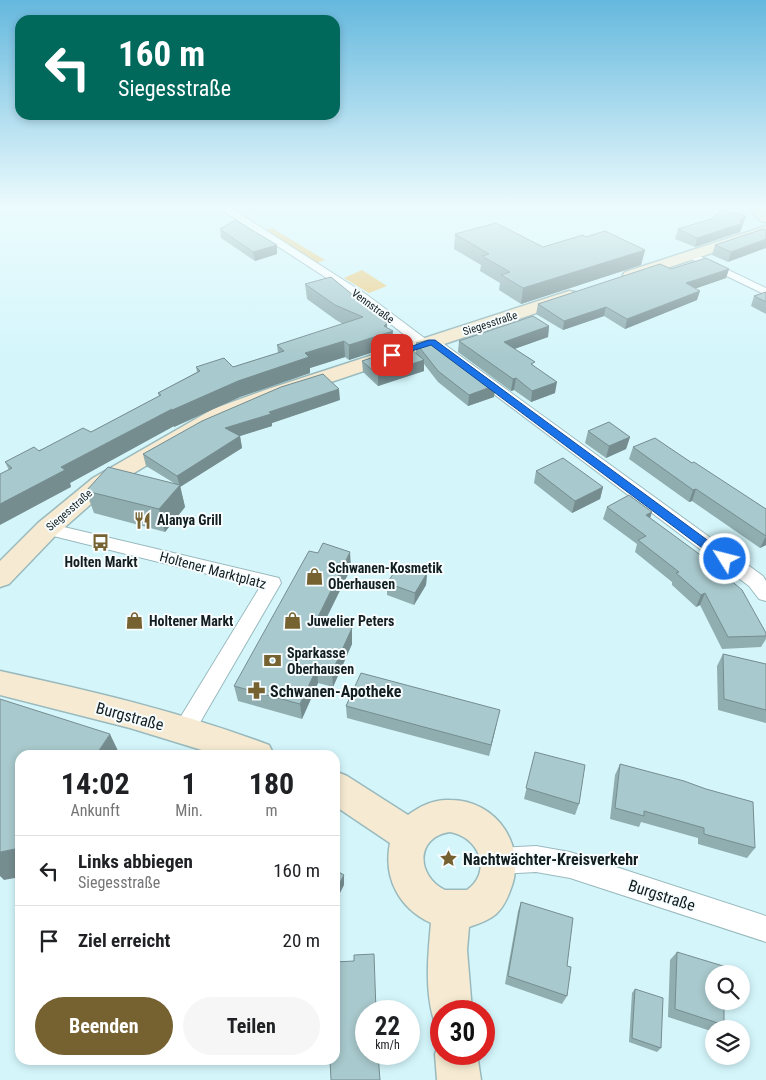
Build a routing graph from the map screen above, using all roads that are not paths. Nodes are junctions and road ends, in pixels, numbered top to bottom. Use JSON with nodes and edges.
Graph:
{"nodes":[{"id":1,"x":297,"y":255,"type":"edge"},
{"id":2,"x":690,"y":255,"type":"edge"},
{"id":3,"x":691,"y":255,"type":"edge"},
{"id":4,"x":612,"y":281,"type":"edge"},
{"id":5,"x":588,"y":290,"type":"edge"},
{"id":6,"x":766,"y":292,"type":"edge"},
{"id":7,"x":428,"y":343,"type":"junction"},
{"id":8,"x":47,"y":529,"type":"junction"},
{"id":9,"x":0,"y":577,"type":"edge"},
{"id":10,"x":762,"y":584,"type":"edge"},
{"id":11,"x":0,"y":683,"type":"edge"},
{"id":12,"x":183,"y":731,"type":"junction"},
{"id":13,"x":242,"y":750,"type":"edge"},
{"id":14,"x":340,"y":790,"type":"edge"},
{"id":15,"x":411,"y":836,"type":"junction"},
{"id":16,"x":499,"y":861,"type":"junction"},
{"id":17,"x":451,"y":910,"type":"junction"},
{"id":18,"x":766,"y":929,"type":"edge"},
{"id":19,"x":450,"y":1000,"type":"edge"},
{"id":20,"x":457,"y":1065,"type":"edge"},
{"id":21,"x":459,"y":1080,"type":"edge"}],
"edges":[{"from":1,"to":7,"type":"street","name":"Vennstraße"},
{"from":2,"to":4,"type":"main road"},
{"from":3,"to":6,"type":"street"},
{"from":5,"to":7,"type":"main road","name":"Siegesstraße"},
{"from":7,"to":8,"type":"main road","name":"Siegesstraße"},
{"from":7,"to":10,"type":"street","name":"Vennstraße"},
{"from":8,"to":9,"type":"main road","name":"Siegesstraße"},
{"from":8,"to":12,"type":"street","name":"Holtener Marktplatz"},
{"from":11,"to":12,"type":"main road","name":"Burgstraße"},
{"from":12,"to":13,"type":"main road","name":"Burgstraße"},
{"from":14,"to":15,"type":"main road"},
{"from":15,"to":16,"type":"main road"},
{"from":15,"to":17,"type":"main road"},
{"from":16,"to":17,"type":"main road"},
{"from":16,"to":18,"type":"street","name":"Burgstraße"},
{"from":17,"to":19,"type":"main road"},
{"from":20,"to":21,"type":"main road"}]}
